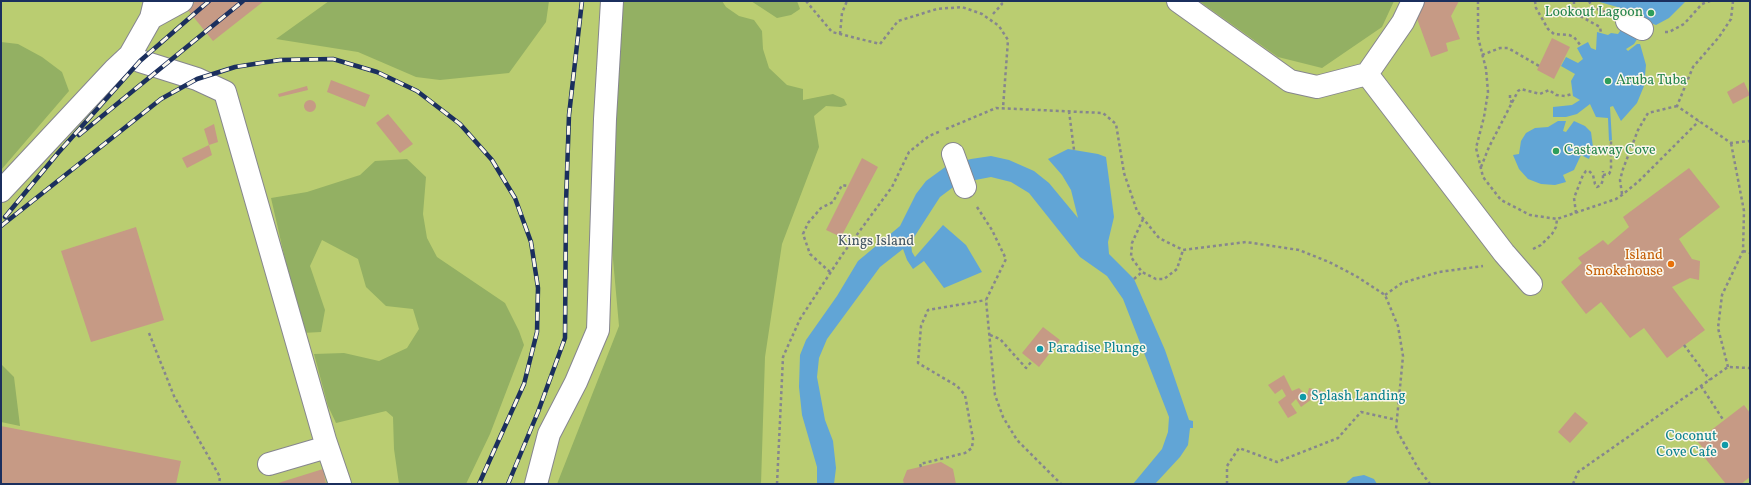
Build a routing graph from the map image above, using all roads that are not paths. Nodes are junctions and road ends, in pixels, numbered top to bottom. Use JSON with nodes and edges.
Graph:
{"nodes":[{"id":1,"x":182,"y":1,"type":"edge"},
{"id":2,"x":612,"y":1,"type":"edge"},
{"id":3,"x":1178,"y":1,"type":"edge"},
{"id":4,"x":1413,"y":1,"type":"edge"},
{"id":5,"x":153,"y":10,"type":"edge"},
{"id":6,"x":130,"y":55,"type":"junction"},
{"id":7,"x":1367,"y":74,"type":"junction"},
{"id":8,"x":952,"y":154,"type":"dead end"},
{"id":9,"x":965,"y":187,"type":"road end"},
{"id":10,"x":1,"y":191,"type":"edge"},
{"id":11,"x":1531,"y":284,"type":"dead end"},
{"id":12,"x":327,"y":447,"type":"junction"},
{"id":13,"x":270,"y":464,"type":"dead end"},
{"id":14,"x":340,"y":484,"type":"edge"},
{"id":15,"x":536,"y":484,"type":"edge"}],
"edges":[{"from":1,"to":5,"type":"street"},
{"from":2,"to":15,"type":"street"},
{"from":3,"to":7,"type":"street"},
{"from":4,"to":7,"type":"street"},
{"from":5,"to":6,"type":"street"},
{"from":6,"to":10,"type":"street"},
{"from":6,"to":12,"type":"street"},
{"from":7,"to":11,"type":"street"},
{"from":8,"to":9,"type":"street"},
{"from":12,"to":13,"type":"street"},
{"from":12,"to":14,"type":"street"}]}
